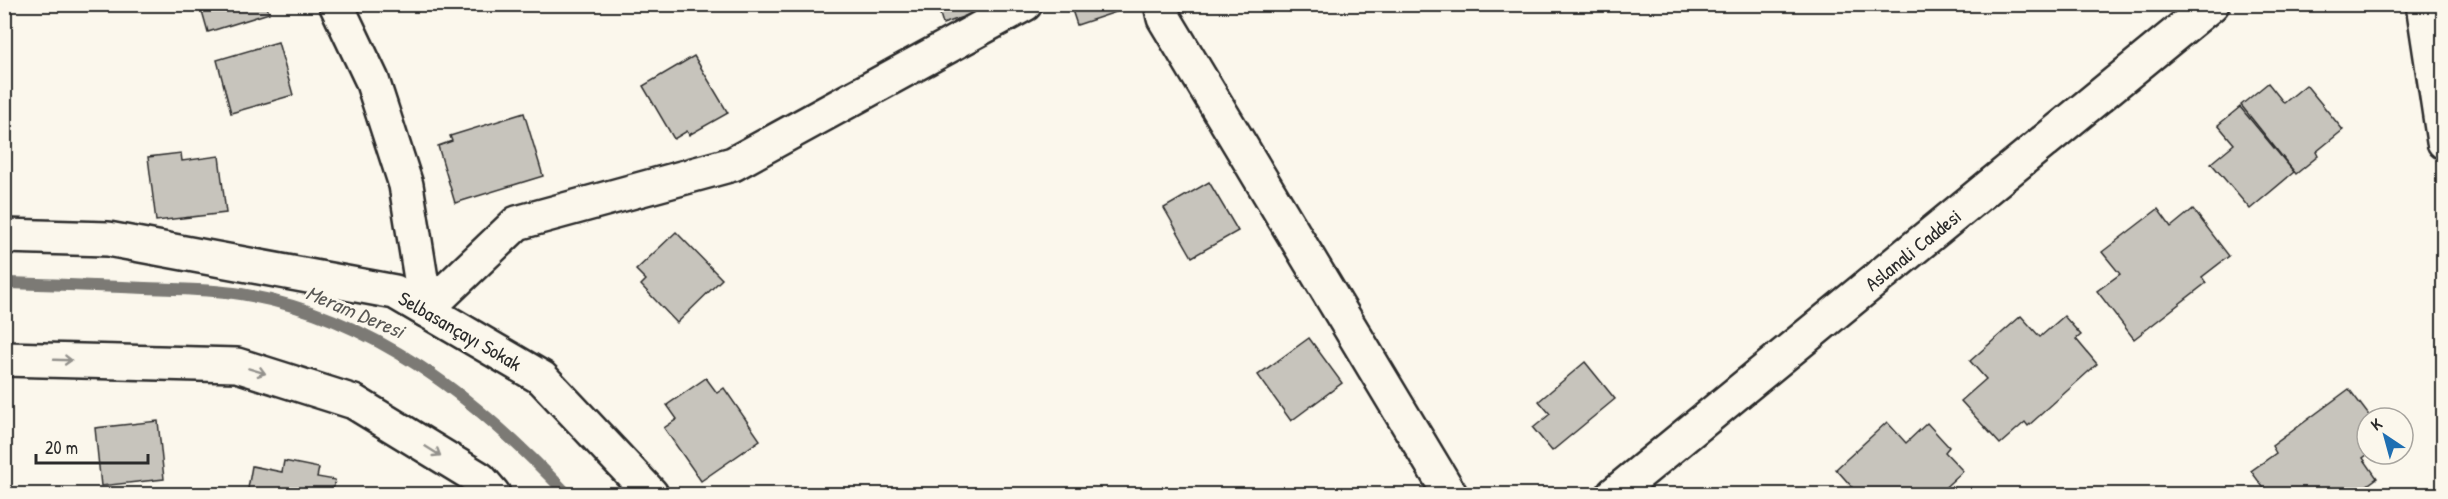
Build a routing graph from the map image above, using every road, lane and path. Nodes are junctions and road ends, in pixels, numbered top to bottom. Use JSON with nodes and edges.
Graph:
{"nodes":[{"id":1,"x":336,"y":4,"type":"edge"},
{"id":2,"x":1025,"y":4,"type":"edge"},
{"id":3,"x":1161,"y":4,"type":"edge"},
{"id":4,"x":2212,"y":4,"type":"edge"},
{"id":5,"x":2423,"y":4,"type":"edge"},
{"id":6,"x":2444,"y":142,"type":"edge"},
{"id":7,"x":4,"y":236,"type":"edge"},
{"id":8,"x":426,"y":310,"type":"junction"},
{"id":9,"x":4,"y":359,"type":"edge"},
{"id":10,"x":493,"y":495,"type":"edge"},
{"id":11,"x":651,"y":495,"type":"edge"},
{"id":12,"x":1450,"y":495,"type":"edge"},
{"id":13,"x":1614,"y":495,"type":"edge"}],
"edges":[{"from":1,"to":8,"type":"street"},
{"from":2,"to":8,"type":"street"},
{"from":3,"to":12,"type":"street"},
{"from":4,"to":13,"type":"street","name":"Aslanali Caddesi"},
{"from":5,"to":6,"type":"street"},
{"from":7,"to":8,"type":"street","name":"Selbasançayı Sokak"},
{"from":8,"to":11,"type":"street","name":"Selbasançayı Sokak"},
{"from":9,"to":10,"type":"street","one_way":true}]}
